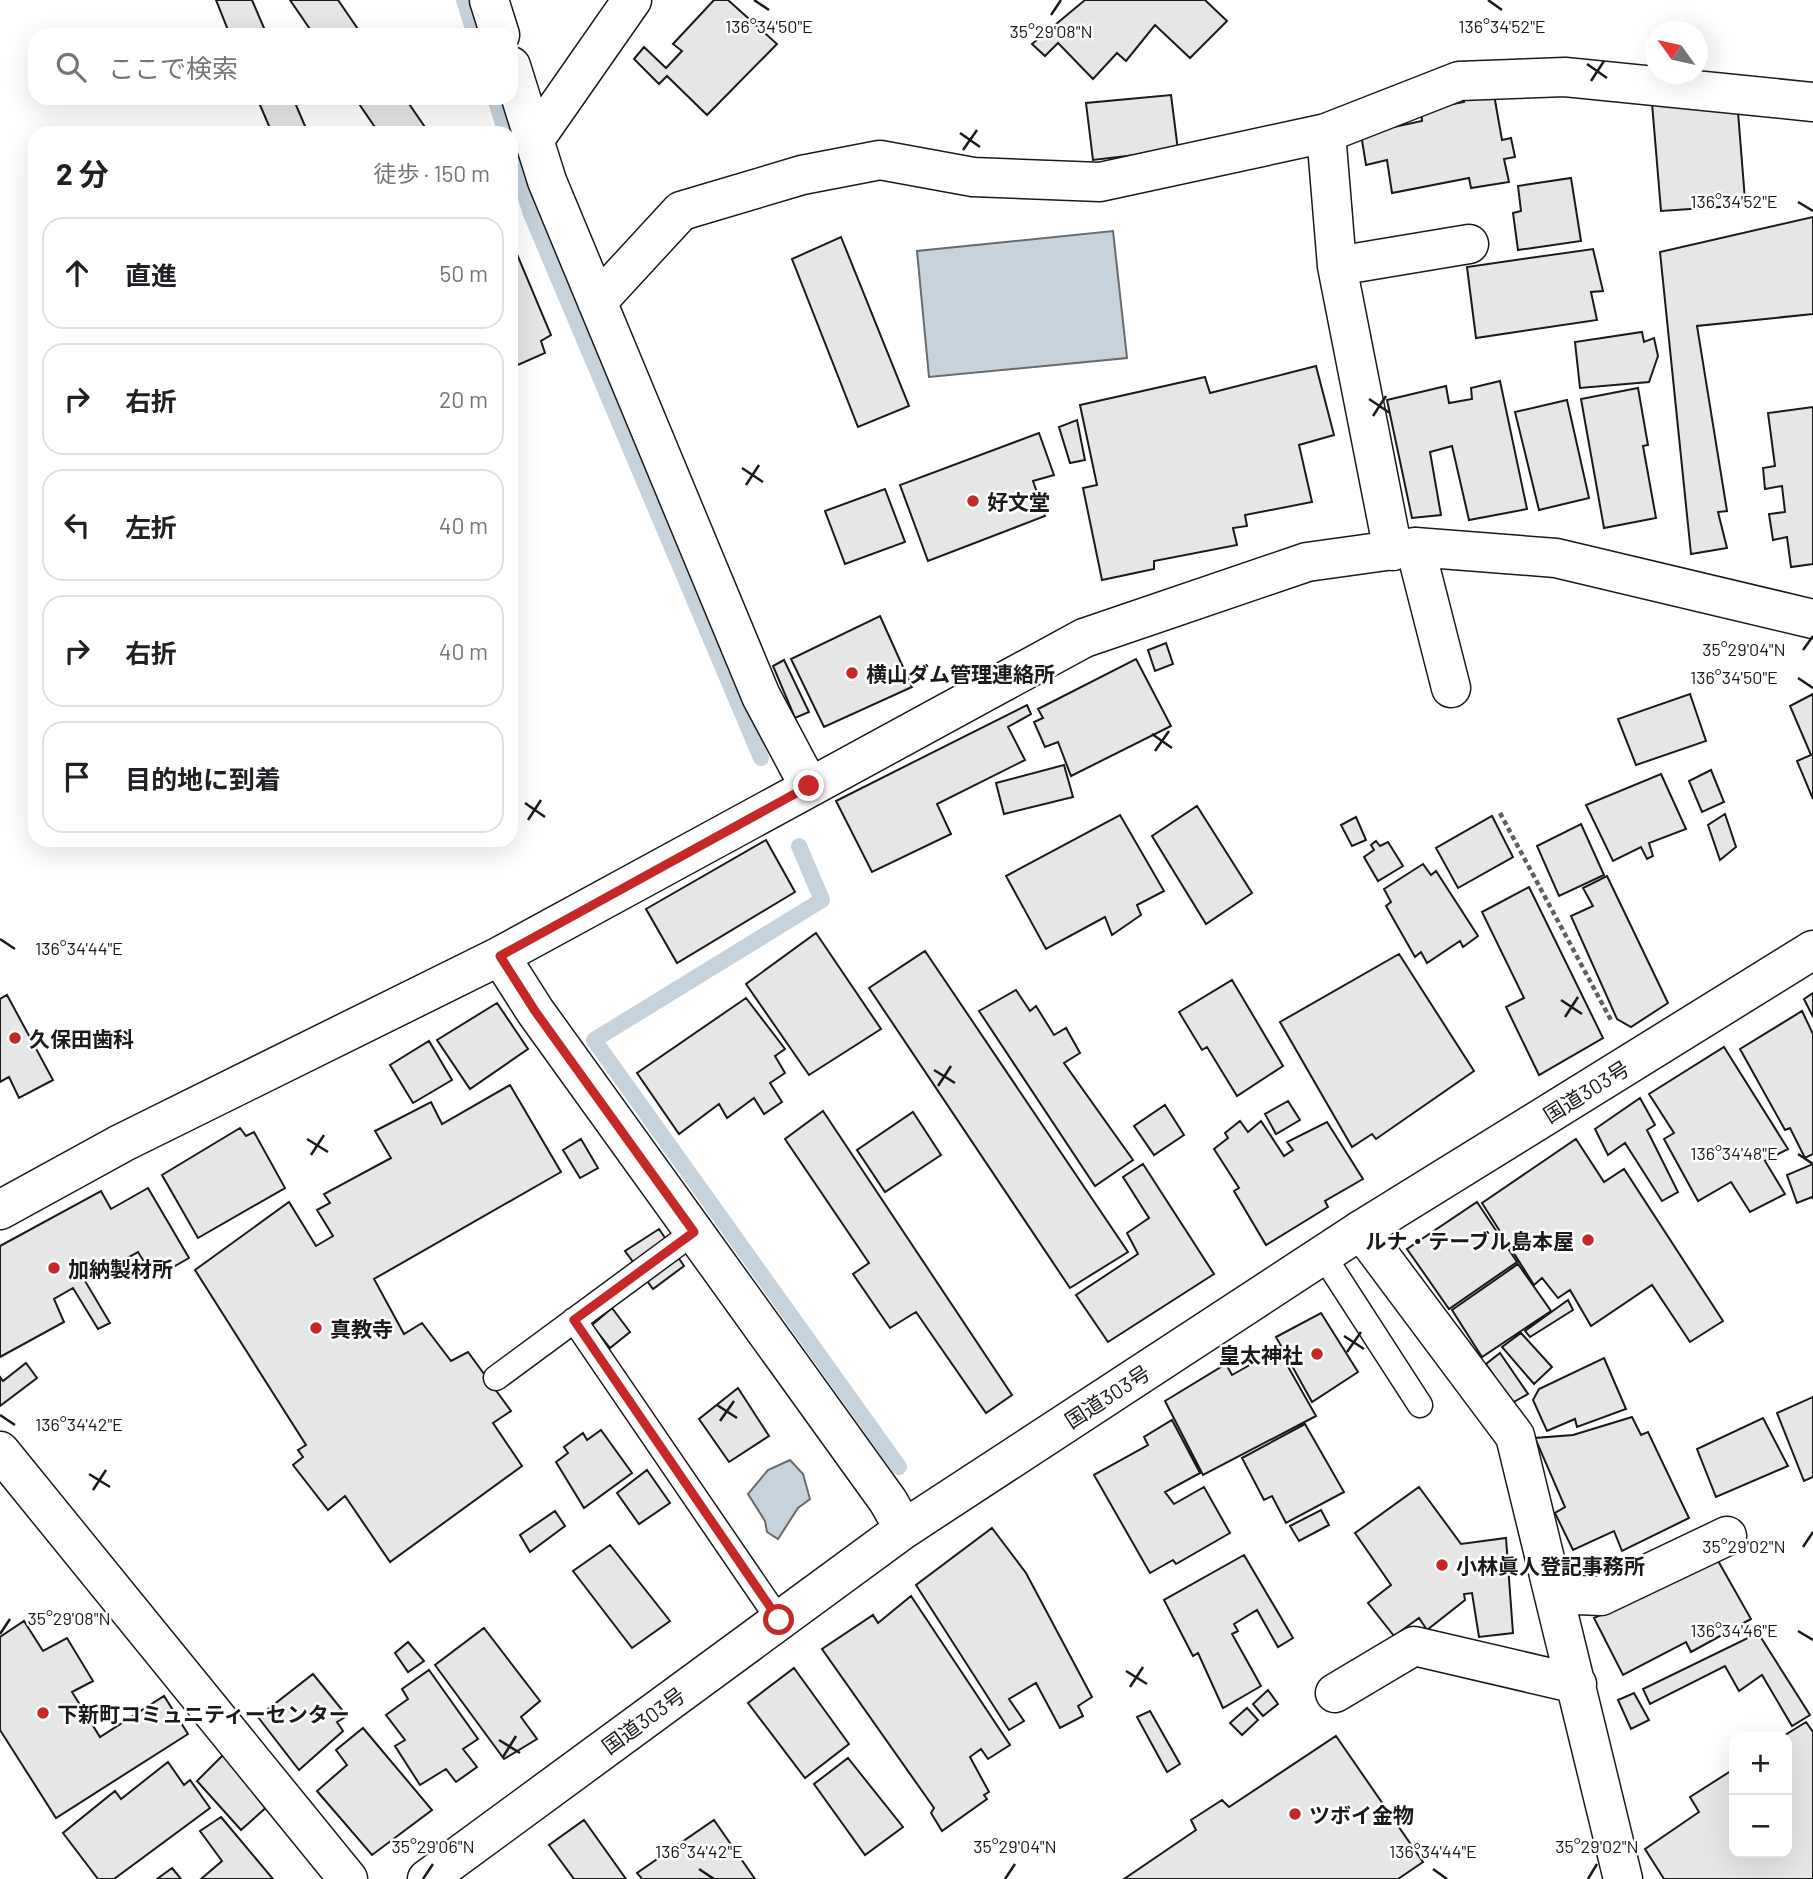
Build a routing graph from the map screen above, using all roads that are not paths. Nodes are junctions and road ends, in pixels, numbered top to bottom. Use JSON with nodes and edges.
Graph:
{"nodes":[{"id":1,"x":489,"y":0,"type":"edge"},
{"id":2,"x":632,"y":0,"type":"edge"},
{"id":3,"x":498,"y":28,"type":"edge"},
{"id":4,"x":518,"y":87,"type":"edge"},
{"id":5,"x":1813,"y":102,"type":"edge"},
{"id":6,"x":1326,"y":133,"type":"junction"},
{"id":7,"x":535,"y":139,"type":"junction"},
{"id":8,"x":1469,"y":244,"type":"dead end"},
{"id":9,"x":1337,"y":265,"type":"junction"},
{"id":10,"x":597,"y":302,"type":"junction"},
{"id":11,"x":1404,"y":549,"type":"junction"},
{"id":12,"x":1813,"y":619,"type":"edge"},
{"id":13,"x":1451,"y":688,"type":"dead end"},
{"id":14,"x":809,"y":786,"type":"junction"},
{"id":15,"x":1813,"y":950,"type":"edge"},
{"id":16,"x":500,"y":956,"type":"junction"},
{"id":17,"x":0,"y":1210,"type":"edge"},
{"id":18,"x":1361,"y":1230,"type":"junction"},
{"id":19,"x":694,"y":1232,"type":"junction"},
{"id":20,"x":1323,"y":1255,"type":"junction"},
{"id":21,"x":574,"y":1320,"type":"junction"},
{"id":22,"x":496,"y":1378,"type":"dead end"},
{"id":23,"x":1420,"y":1405,"type":"dead end"},
{"id":24,"x":0,"y":1451,"type":"edge"},
{"id":25,"x":904,"y":1529,"type":"junction"},
{"id":26,"x":1727,"y":1536,"type":"dead end"},
{"id":27,"x":1555,"y":1594,"type":"junction"},
{"id":28,"x":779,"y":1620,"type":"junction"},
{"id":29,"x":1577,"y":1684,"type":"junction"},
{"id":30,"x":1335,"y":1693,"type":"dead end"},
{"id":31,"x":348,"y":1879,"type":"edge"},
{"id":32,"x":427,"y":1879,"type":"edge"},
{"id":33,"x":1623,"y":1879,"type":"edge"}],
"edges":[{"from":1,"to":3,"type":"main road"},
{"from":2,"to":7,"type":"main road"},
{"from":4,"to":7,"type":"main road"},
{"from":5,"to":6,"type":"main road"},
{"from":6,"to":9,"type":"main road"},
{"from":6,"to":10,"type":"main road"},
{"from":7,"to":10,"type":"main road"},
{"from":8,"to":9,"type":"main road"},
{"from":9,"to":11,"type":"main road"},
{"from":10,"to":14,"type":"main road"},
{"from":11,"to":12,"type":"main road"},
{"from":11,"to":13,"type":"main road"},
{"from":11,"to":14,"type":"main road"},
{"from":14,"to":16,"type":"main road"},
{"from":15,"to":18,"type":"main road","name":"国道303号"},
{"from":16,"to":17,"type":"main road"},
{"from":16,"to":19,"type":"main road"},
{"from":18,"to":20,"type":"main road","name":"国道303号"},
{"from":18,"to":27,"type":"main road"},
{"from":19,"to":21,"type":"lane"},
{"from":19,"to":25,"type":"main road"},
{"from":20,"to":23,"type":"lane"},
{"from":20,"to":25,"type":"main road","name":"国道303号"},
{"from":21,"to":22,"type":"lane"},
{"from":21,"to":28,"type":"lane"},
{"from":24,"to":31,"type":"main road"},
{"from":25,"to":28,"type":"main road","name":"国道303号"},
{"from":26,"to":27,"type":"main road"},
{"from":27,"to":29,"type":"main road"},
{"from":28,"to":32,"type":"main road","name":"国道303号"},
{"from":29,"to":30,"type":"main road"},
{"from":29,"to":33,"type":"main road"}]}
